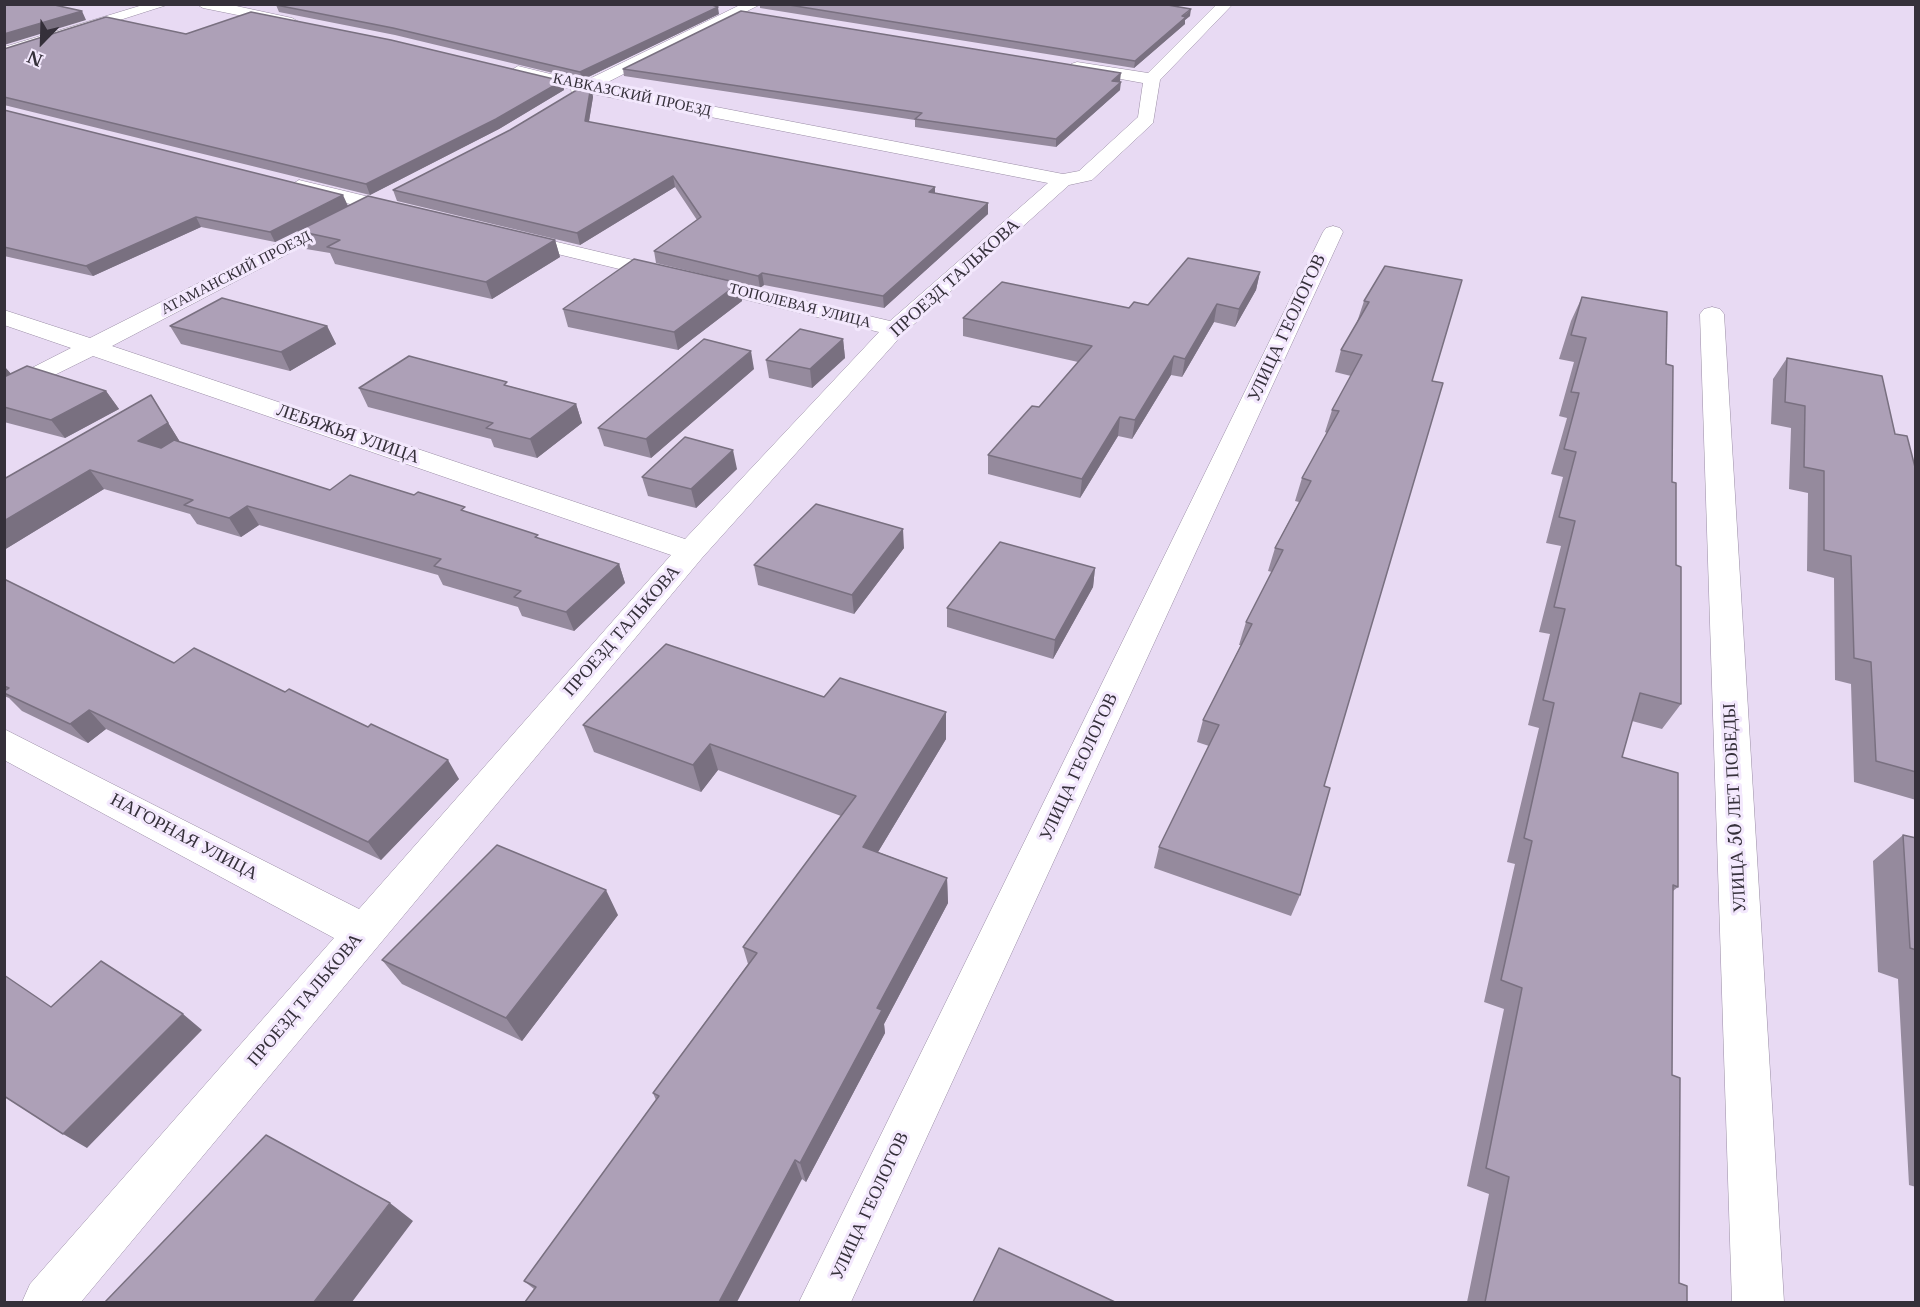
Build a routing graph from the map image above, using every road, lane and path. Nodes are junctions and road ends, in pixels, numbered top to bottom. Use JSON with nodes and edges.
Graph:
{"nodes":[{"id":1,"x":163,"y":4,"type":"edge"},
{"id":2,"x":203,"y":4,"type":"edge"},
{"id":3,"x":708,"y":6,"type":"edge"},
{"id":4,"x":1214,"y":9,"type":"edge"},
{"id":5,"x":753,"y":10,"type":"edge"},
{"id":6,"x":304,"y":24,"type":"edge"},
{"id":7,"x":4,"y":52,"type":"edge"},
{"id":8,"x":1058,"y":64,"type":"edge"},
{"id":9,"x":506,"y":68,"type":"edge"},
{"id":10,"x":1152,"y":80,"type":"junction"},
{"id":11,"x":584,"y":87,"type":"junction"},
{"id":12,"x":564,"y":99,"type":"edge"},
{"id":13,"x":279,"y":180,"type":"edge"},
{"id":14,"x":1064,"y":180,"type":"junction"},
{"id":15,"x":402,"y":188,"type":"edge"},
{"id":16,"x":371,"y":204,"type":"junction"},
{"id":17,"x":429,"y":218,"type":"edge"},
{"id":18,"x":1333,"y":232,"type":"dead end"},
{"id":19,"x":499,"y":234,"type":"edge"},
{"id":20,"x":1712,"y":314,"type":"dead end"},
{"id":21,"x":4,"y":317,"type":"edge"},
{"id":22,"x":896,"y":330,"type":"junction"},
{"id":23,"x":93,"y":347,"type":"junction"},
{"id":24,"x":4,"y":392,"type":"edge"},
{"id":25,"x":692,"y":551,"type":"junction"},
{"id":26,"x":4,"y":743,"type":"edge"},
{"id":27,"x":363,"y":932,"type":"junction"},
{"id":28,"x":48,"y":1302,"type":"edge"},
{"id":29,"x":825,"y":1302,"type":"edge"},
{"id":30,"x":1758,"y":1302,"type":"edge"}],
"edges":[{"from":1,"to":7,"type":"street"},
{"from":2,"to":6,"type":"street"},
{"from":3,"to":5,"type":"street"},
{"from":4,"to":10,"type":"street"},
{"from":5,"to":11,"type":"street"},
{"from":8,"to":10,"type":"street"},
{"from":9,"to":11,"type":"street","name":"КАВКАЗСКИЙ ПРОЕЗД"},
{"from":10,"to":14,"type":"street","name":"ПРОЕЗД ТАЛЬКОВА"},
{"from":11,"to":12,"type":"street"},
{"from":11,"to":14,"type":"street","name":"КАВКАЗСКИЙ ПРОЕЗД"},
{"from":13,"to":16,"type":"street"},
{"from":14,"to":22,"type":"street","name":"ПРОЕЗД ТАЛЬКОВА"},
{"from":15,"to":16,"type":"street","name":"АТАМАНСКИЙ ПРОЕЗД"},
{"from":16,"to":17,"type":"street"},
{"from":16,"to":23,"type":"street","name":"АТАМАНСКИЙ ПРОЕЗД"},
{"from":18,"to":29,"type":"street","name":"УЛИЦА ГЕОЛОГОВ"},
{"from":19,"to":22,"type":"street","name":"ТОПОЛЕВАЯ УЛИЦА"},
{"from":20,"to":30,"type":"street","name":"УЛИЦА 50 ЛЕТ ПОБЕДЫ"},
{"from":21,"to":23,"type":"street","name":"ЛЕБЯЖЬЯ УЛИЦА"},
{"from":22,"to":25,"type":"street","name":"ПРОЕЗД ТАЛЬКОВА"},
{"from":23,"to":24,"type":"street","name":"АТАМАНСКИЙ ПРОЕЗД"},
{"from":23,"to":25,"type":"street","name":"ЛЕБЯЖЬЯ УЛИЦА"},
{"from":25,"to":27,"type":"street","name":"ПРОЕЗД ТАЛЬКОВА"},
{"from":26,"to":27,"type":"street","name":"НАГОРНАЯ УЛИЦА"},
{"from":27,"to":28,"type":"street","name":"ПРОЕЗД ТАЛЬКОВА"}]}
